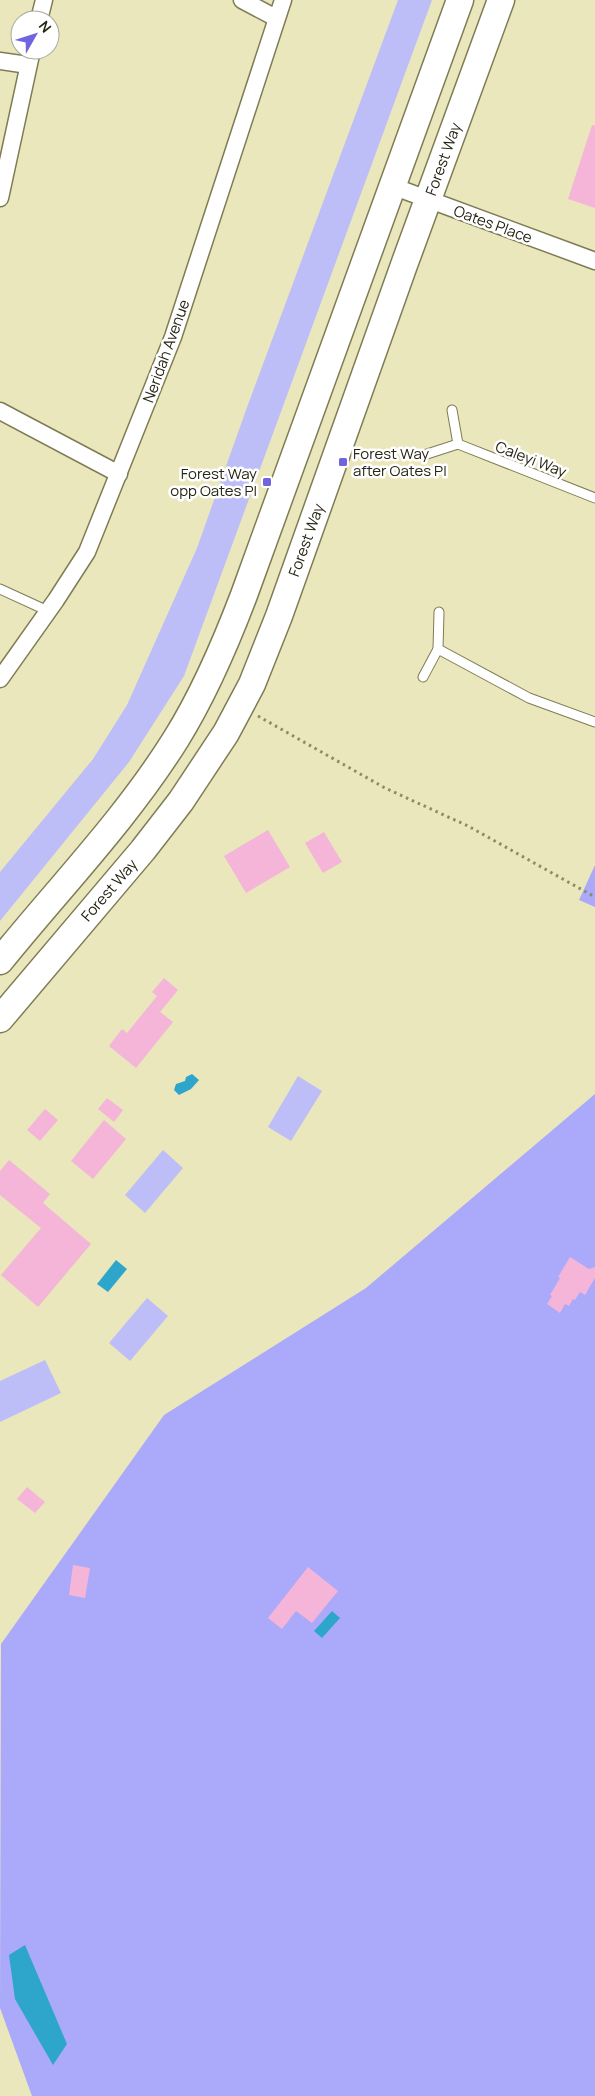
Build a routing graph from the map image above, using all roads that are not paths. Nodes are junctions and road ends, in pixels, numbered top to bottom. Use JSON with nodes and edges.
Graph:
{"nodes":[{"id":1,"x":242,"y":0,"type":"edge"},
{"id":2,"x":283,"y":0,"type":"edge"},
{"id":3,"x":460,"y":0,"type":"edge"},
{"id":4,"x":501,"y":0,"type":"edge"},
{"id":5,"x":276,"y":18,"type":"junction"},
{"id":6,"x":30,"y":60,"type":"edge"},
{"id":7,"x":392,"y":186,"type":"junction"},
{"id":8,"x":0,"y":198,"type":"edge"},
{"id":9,"x":427,"y":200,"type":"junction"},
{"id":10,"x":595,"y":261,"type":"edge"},
{"id":11,"x":452,"y":410,"type":"dead end"},
{"id":12,"x":0,"y":411,"type":"edge"},
{"id":13,"x":458,"y":444,"type":"junction"},
{"id":14,"x":427,"y":454,"type":"dead end"},
{"id":15,"x":119,"y":474,"type":"junction"},
{"id":16,"x":595,"y":498,"type":"edge"},
{"id":17,"x":0,"y":589,"type":"edge"},
{"id":18,"x":48,"y":612,"type":"junction"},
{"id":19,"x":439,"y":612,"type":"dead end"},
{"id":20,"x":438,"y":648,"type":"junction"},
{"id":21,"x":423,"y":677,"type":"dead end"},
{"id":22,"x":0,"y":679,"type":"edge"},
{"id":23,"x":595,"y":722,"type":"edge"},
{"id":24,"x":0,"y":961,"type":"edge"},
{"id":25,"x":0,"y":1019,"type":"edge"}],
"edges":[{"from":1,"to":5,"type":"street"},
{"from":2,"to":5,"type":"street","name":"Neridah Avenue"},
{"from":3,"to":7,"type":"main road"},
{"from":4,"to":9,"type":"main road","name":"Forest Way"},
{"from":5,"to":15,"type":"street","name":"Neridah Avenue"},
{"from":6,"to":8,"type":"street"},
{"from":7,"to":9,"type":"street","name":"Oates Place"},
{"from":7,"to":24,"type":"main road"},
{"from":9,"to":10,"type":"street","name":"Oates Place"},
{"from":9,"to":25,"type":"main road","name":"Forest Way"},
{"from":11,"to":13,"type":"lane"},
{"from":12,"to":15,"type":"street"},
{"from":13,"to":14,"type":"lane"},
{"from":13,"to":16,"type":"lane","name":"Caleyi Way"},
{"from":15,"to":18,"type":"street","name":"Neridah Avenue"},
{"from":17,"to":18,"type":"lane"},
{"from":18,"to":22,"type":"street","name":"Neridah Avenue"},
{"from":19,"to":20,"type":"lane"},
{"from":20,"to":21,"type":"lane"},
{"from":20,"to":23,"type":"lane"}]}
